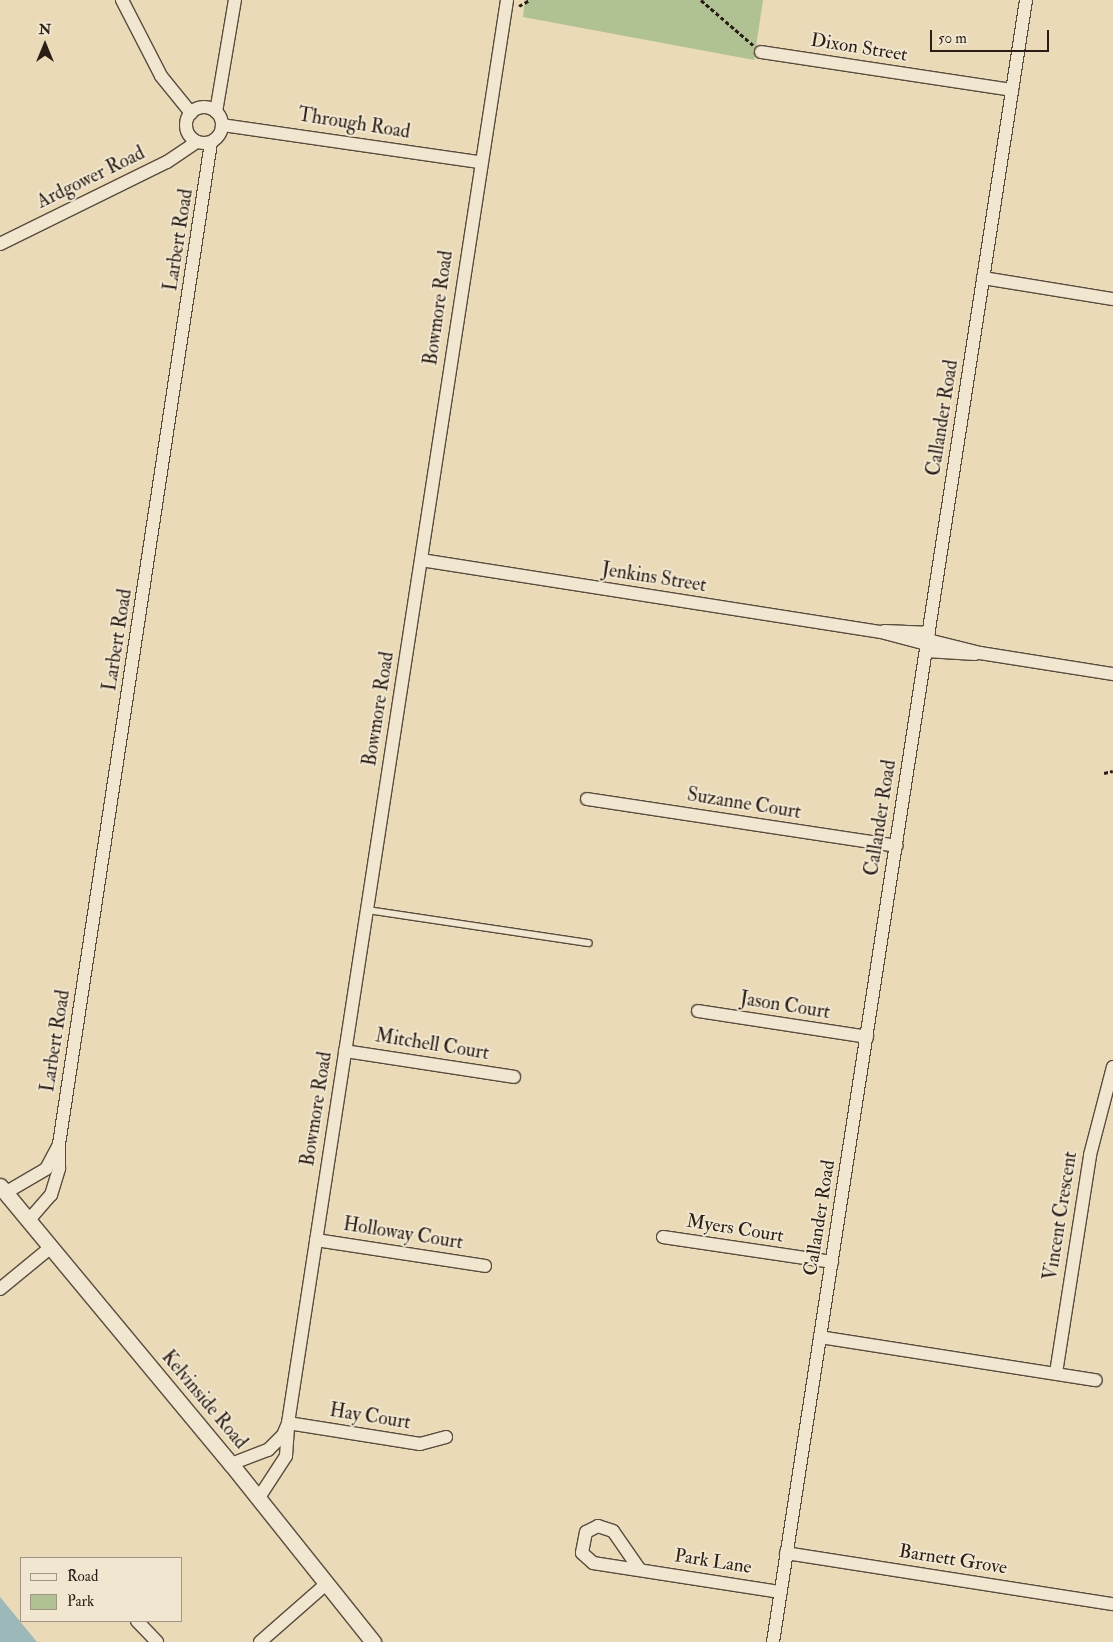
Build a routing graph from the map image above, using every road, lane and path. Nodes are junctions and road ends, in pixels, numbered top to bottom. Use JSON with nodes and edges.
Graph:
{"nodes":[{"id":1,"x":122,"y":0,"type":"edge"},
{"id":2,"x":234,"y":0,"type":"edge"},
{"id":3,"x":507,"y":0,"type":"edge"},
{"id":4,"x":701,"y":0,"type":"edge"},
{"id":5,"x":1026,"y":0,"type":"edge"},
{"id":6,"x":760,"y":52,"type":"joint"},
{"id":7,"x":1012,"y":90,"type":"junction"},
{"id":8,"x":216,"y":112,"type":"junction"},
{"id":9,"x":191,"y":113,"type":"junction"},
{"id":10,"x":222,"y":125,"type":"junction"},
{"id":11,"x":197,"y":142,"type":"junction"},
{"id":12,"x":210,"y":142,"type":"junction"},
{"id":13,"x":480,"y":162,"type":"junction"},
{"id":14,"x":0,"y":244,"type":"edge"},
{"id":15,"x":983,"y":278,"type":"junction"},
{"id":16,"x":1113,"y":299,"type":"edge"},
{"id":17,"x":421,"y":560,"type":"junction"},
{"id":18,"x":928,"y":642,"type":"junction"},
{"id":19,"x":1113,"y":674,"type":"edge"},
{"id":20,"x":1113,"y":772,"type":"edge"},
{"id":21,"x":1104,"y":773,"type":"dead end"},
{"id":22,"x":587,"y":799,"type":"dead end"},
{"id":23,"x":896,"y":846,"type":"junction"},
{"id":24,"x":367,"y":910,"type":"junction"},
{"id":25,"x":589,"y":943,"type":"dead end"},
{"id":26,"x":698,"y":1011,"type":"dead end"},
{"id":27,"x":867,"y":1037,"type":"junction"},
{"id":28,"x":345,"y":1051,"type":"junction"},
{"id":29,"x":1113,"y":1067,"type":"edge"},
{"id":30,"x":514,"y":1077,"type":"dead end"},
{"id":31,"x":59,"y":1144,"type":"junction"},
{"id":32,"x":3,"y":1190,"type":"edge"},
{"id":33,"x":28,"y":1221,"type":"junction"},
{"id":34,"x":663,"y":1237,"type":"dead end"},
{"id":35,"x":316,"y":1240,"type":"junction"},
{"id":36,"x":50,"y":1248,"type":"junction"},
{"id":37,"x":832,"y":1262,"type":"junction"},
{"id":38,"x":485,"y":1266,"type":"dead end"},
{"id":39,"x":0,"y":1289,"type":"edge"},
{"id":40,"x":820,"y":1337,"type":"junction"},
{"id":41,"x":1056,"y":1373,"type":"junction"},
{"id":42,"x":1096,"y":1380,"type":"dead end"},
{"id":43,"x":288,"y":1424,"type":"junction"},
{"id":44,"x":446,"y":1437,"type":"dead end"},
{"id":45,"x":231,"y":1464,"type":"junction"},
{"id":46,"x":258,"y":1499,"type":"junction"},
{"id":47,"x":786,"y":1553,"type":"junction"},
{"id":48,"x":640,"y":1570,"type":"junction"},
{"id":49,"x":325,"y":1585,"type":"junction"},
{"id":50,"x":781,"y":1592,"type":"junction"},
{"id":51,"x":1113,"y":1604,"type":"edge"},
{"id":52,"x":138,"y":1622,"type":"edge"},
{"id":53,"x":156,"y":1642,"type":"edge"},
{"id":54,"x":260,"y":1642,"type":"edge"},
{"id":55,"x":373,"y":1642,"type":"edge"},
{"id":56,"x":773,"y":1642,"type":"edge"}],
"edges":[{"from":1,"to":9,"type":"street"},
{"from":2,"to":8,"type":"street"},
{"from":3,"to":13,"type":"street","name":"Bowmore Road"},
{"from":4,"to":6,"type":"path"},
{"from":5,"to":7,"type":"street","name":"Callander Road"},
{"from":6,"to":7,"type":"street","name":"Dixon Street"},
{"from":7,"to":15,"type":"street","name":"Callander Road"},
{"from":8,"to":9,"type":"street"},
{"from":8,"to":10,"type":"street"},
{"from":9,"to":11,"type":"street"},
{"from":10,"to":12,"type":"street"},
{"from":10,"to":13,"type":"street","name":"Through Road"},
{"from":11,"to":12,"type":"street"},
{"from":11,"to":14,"type":"street","name":"Ardgower Road"},
{"from":12,"to":31,"type":"street","name":"Larbert Road"},
{"from":13,"to":17,"type":"street","name":"Bowmore Road"},
{"from":15,"to":16,"type":"street"},
{"from":15,"to":18,"type":"street","name":"Callander Road"},
{"from":17,"to":18,"type":"street","name":"Jenkins Street"},
{"from":17,"to":24,"type":"street","name":"Bowmore Road"},
{"from":18,"to":19,"type":"street","name":"Jenkins Street"},
{"from":18,"to":23,"type":"street","name":"Callander Road"},
{"from":20,"to":21,"type":"path"},
{"from":22,"to":23,"type":"street","name":"Suzanne Court"},
{"from":23,"to":27,"type":"street","name":"Callander Road"},
{"from":24,"to":25,"type":"lane"},
{"from":24,"to":28,"type":"street","name":"Bowmore Road"},
{"from":26,"to":27,"type":"street","name":"Jason Court"},
{"from":27,"to":37,"type":"street","name":"Callander Road"},
{"from":28,"to":30,"type":"street","name":"Mitchell Court"},
{"from":28,"to":35,"type":"street","name":"Bowmore Road"},
{"from":29,"to":41,"type":"street","name":"Vincent Crescent"},
{"from":31,"to":32,"type":"street","name":"Larbert Road"},
{"from":31,"to":33,"type":"street","name":"Larbert Road"},
{"from":32,"to":33,"type":"street","name":"Kelvinside Road"},
{"from":33,"to":36,"type":"street","name":"Kelvinside Road"},
{"from":34,"to":37,"type":"street","name":"Myers Court"},
{"from":35,"to":38,"type":"street","name":"Holloway Court"},
{"from":35,"to":43,"type":"street","name":"Bowmore Road"},
{"from":36,"to":39,"type":"street"},
{"from":36,"to":45,"type":"street","name":"Kelvinside Road"},
{"from":37,"to":40,"type":"street","name":"Callander Road"},
{"from":40,"to":41,"type":"street"},
{"from":40,"to":47,"type":"street","name":"Callander Road"},
{"from":41,"to":42,"type":"street"},
{"from":43,"to":44,"type":"street","name":"Hay Court"},
{"from":43,"to":45,"type":"street","name":"Bowmore Road"},
{"from":43,"to":46,"type":"street","name":"Bowmore Road"},
{"from":45,"to":46,"type":"street","name":"Kelvinside Road"},
{"from":46,"to":49,"type":"street","name":"Kelvinside Road"},
{"from":47,"to":50,"type":"street","name":"Callander Road"},
{"from":47,"to":51,"type":"street","name":"Barnett Grove"},
{"from":48,"to":48,"type":"street","name":"Park Lane"},
{"from":48,"to":50,"type":"street","name":"Park Lane"},
{"from":49,"to":54,"type":"street"},
{"from":49,"to":55,"type":"street","name":"Kelvinside Road"},
{"from":50,"to":56,"type":"street","name":"Callander Road"},
{"from":52,"to":53,"type":"street"}]}
